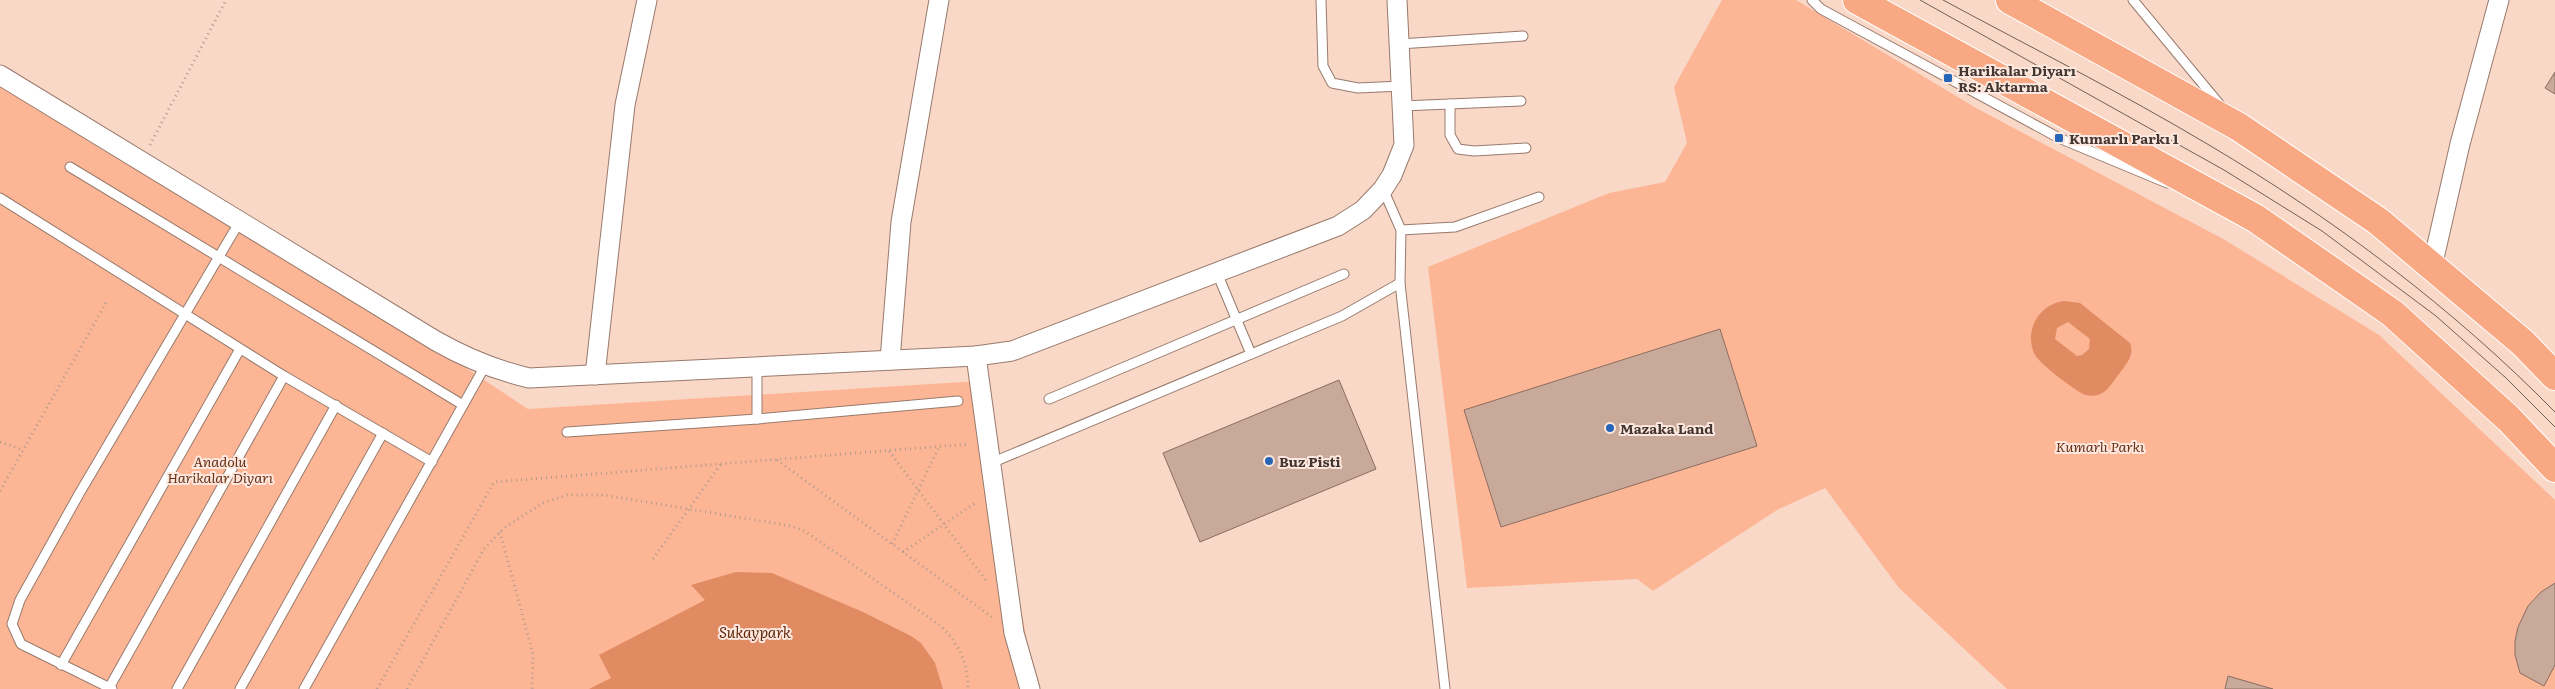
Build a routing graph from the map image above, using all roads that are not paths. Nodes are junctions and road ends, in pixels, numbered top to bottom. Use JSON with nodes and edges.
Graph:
{"nodes":[{"id":1,"x":647,"y":0,"type":"edge"},
{"id":2,"x":939,"y":0,"type":"edge"},
{"id":3,"x":1321,"y":0,"type":"edge"},
{"id":4,"x":1397,"y":0,"type":"edge"},
{"id":5,"x":1812,"y":0,"type":"edge"},
{"id":6,"x":1857,"y":0,"type":"edge"},
{"id":7,"x":2010,"y":0,"type":"edge"},
{"id":8,"x":2133,"y":0,"type":"edge"},
{"id":9,"x":2499,"y":0,"type":"edge"},
{"id":10,"x":1523,"y":36,"type":"dead end"},
{"id":11,"x":1399,"y":44,"type":"junction"},
{"id":12,"x":0,"y":75,"type":"edge"},
{"id":13,"x":1401,"y":86,"type":"junction"},
{"id":14,"x":1521,"y":101,"type":"dead end"},
{"id":15,"x":1450,"y":104,"type":"junction"},
{"id":16,"x":1402,"y":106,"type":"junction"},
{"id":17,"x":2239,"y":127,"type":"junction"},
{"id":18,"x":1526,"y":148,"type":"dead end"},
{"id":19,"x":70,"y":168,"type":"dead end"},
{"id":20,"x":1383,"y":189,"type":"junction"},
{"id":21,"x":1539,"y":197,"type":"dead end"},
{"id":22,"x":0,"y":198,"type":"edge"},
{"id":23,"x":2221,"y":200,"type":"junction"},
{"id":24,"x":240,"y":221,"type":"junction"},
{"id":25,"x":1401,"y":230,"type":"junction"},
{"id":26,"x":218,"y":257,"type":"junction"},
{"id":27,"x":2432,"y":267,"type":"junction"},
{"id":28,"x":1217,"y":272,"type":"junction"},
{"id":29,"x":1344,"y":274,"type":"dead end"},
{"id":30,"x":1400,"y":283,"type":"junction"},
{"id":31,"x":185,"y":314,"type":"junction"},
{"id":32,"x":1236,"y":318,"type":"junction"},
{"id":33,"x":240,"y":349,"type":"junction"},
{"id":34,"x":1251,"y":354,"type":"junction"},
{"id":35,"x":976,"y":356,"type":"junction"},
{"id":36,"x":890,"y":360,"type":"junction"},
{"id":37,"x":485,"y":366,"type":"junction"},
{"id":38,"x":757,"y":367,"type":"junction"},
{"id":39,"x":595,"y":375,"type":"junction"},
{"id":40,"x":284,"y":376,"type":"junction"},
{"id":41,"x":2555,"y":376,"type":"edge"},
{"id":42,"x":1049,"y":399,"type":"dead end"},
{"id":43,"x":958,"y":401,"type":"dead end"},
{"id":44,"x":336,"y":405,"type":"junction"},
{"id":45,"x":463,"y":405,"type":"junction"},
{"id":46,"x":757,"y":418,"type":"junction"},
{"id":47,"x":566,"y":432,"type":"dead end"},
{"id":48,"x":383,"y":433,"type":"junction"},
{"id":49,"x":432,"y":462,"type":"junction"},
{"id":50,"x":990,"y":462,"type":"junction"},
{"id":51,"x":2555,"y":468,"type":"edge"},
{"id":52,"x":61,"y":665,"type":"junction"},
{"id":53,"x":110,"y":688,"type":"edge"},
{"id":54,"x":177,"y":689,"type":"edge"},
{"id":55,"x":240,"y":689,"type":"edge"},
{"id":56,"x":304,"y":689,"type":"edge"},
{"id":57,"x":1030,"y":689,"type":"edge"},
{"id":58,"x":1445,"y":689,"type":"edge"}],
"edges":[{"from":1,"to":39,"type":"street"},
{"from":2,"to":36,"type":"street"},
{"from":3,"to":13,"type":"lane"},
{"from":4,"to":11,"type":"street"},
{"from":5,"to":23,"type":"lane"},
{"from":6,"to":23,"type":"highway"},
{"from":7,"to":17,"type":"highway"},
{"from":8,"to":17,"type":"lane"},
{"from":9,"to":27,"type":"street"},
{"from":10,"to":11,"type":"lane"},
{"from":11,"to":13,"type":"street"},
{"from":12,"to":24,"type":"street"},
{"from":13,"to":16,"type":"street"},
{"from":14,"to":15,"type":"lane"},
{"from":15,"to":16,"type":"lane"},
{"from":15,"to":18,"type":"lane"},
{"from":16,"to":20,"type":"street"},
{"from":17,"to":27,"type":"highway"},
{"from":19,"to":26,"type":"lane"},
{"from":20,"to":25,"type":"lane"},
{"from":20,"to":28,"type":"street"},
{"from":21,"to":25,"type":"lane"},
{"from":22,"to":31,"type":"lane"},
{"from":23,"to":51,"type":"highway"},
{"from":24,"to":26,"type":"lane"},
{"from":24,"to":37,"type":"street"},
{"from":25,"to":30,"type":"lane"},
{"from":26,"to":31,"type":"lane"},
{"from":26,"to":45,"type":"lane"},
{"from":27,"to":41,"type":"highway"},
{"from":28,"to":32,"type":"lane"},
{"from":28,"to":35,"type":"street"},
{"from":29,"to":32,"type":"lane"},
{"from":30,"to":34,"type":"lane"},
{"from":30,"to":58,"type":"lane"},
{"from":31,"to":33,"type":"lane"},
{"from":31,"to":52,"type":"lane"},
{"from":32,"to":34,"type":"lane"},
{"from":32,"to":42,"type":"lane"},
{"from":33,"to":40,"type":"lane"},
{"from":33,"to":52,"type":"lane"},
{"from":34,"to":50,"type":"lane"},
{"from":35,"to":36,"type":"street"},
{"from":35,"to":50,"type":"street"},
{"from":36,"to":38,"type":"street"},
{"from":37,"to":39,"type":"street"},
{"from":37,"to":45,"type":"lane"},
{"from":38,"to":39,"type":"street"},
{"from":38,"to":46,"type":"lane"},
{"from":40,"to":44,"type":"lane"},
{"from":40,"to":53,"type":"lane"},
{"from":43,"to":46,"type":"lane"},
{"from":44,"to":48,"type":"lane"},
{"from":44,"to":54,"type":"lane"},
{"from":45,"to":49,"type":"lane"},
{"from":46,"to":47,"type":"lane"},
{"from":48,"to":49,"type":"lane"},
{"from":48,"to":55,"type":"lane"},
{"from":49,"to":56,"type":"lane"},
{"from":50,"to":57,"type":"street"},
{"from":52,"to":53,"type":"lane"}]}
